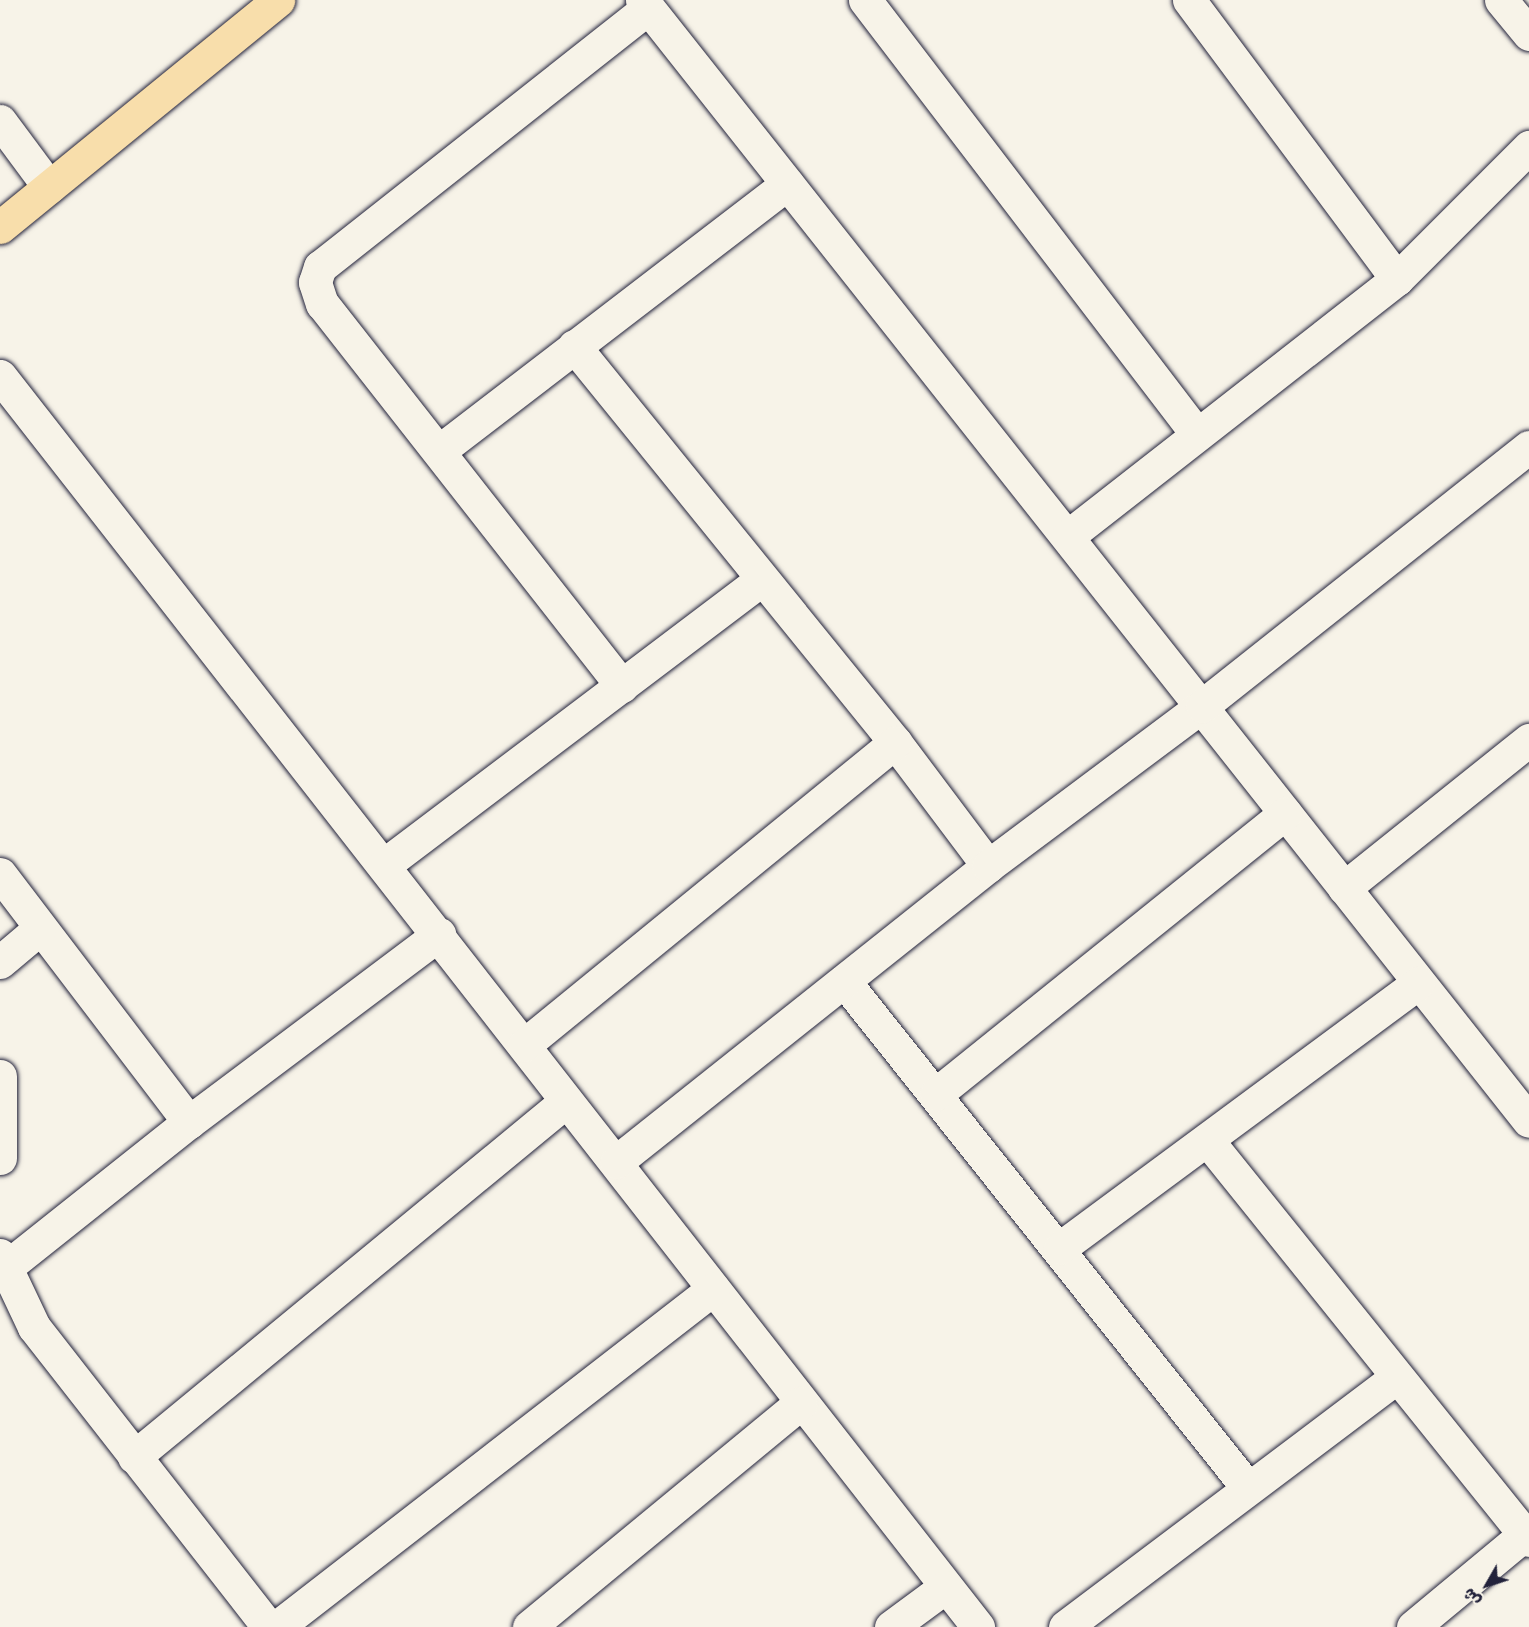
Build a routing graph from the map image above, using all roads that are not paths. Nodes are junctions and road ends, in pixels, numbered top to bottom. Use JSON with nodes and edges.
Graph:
{"nodes":[{"id":1,"x":278,"y":0,"type":"edge"},
{"id":2,"x":865,"y":0,"type":"edge"},
{"id":3,"x":1189,"y":0,"type":"edge"},
{"id":4,"x":1501,"y":0,"type":"edge"},
{"id":5,"x":645,"y":4,"type":"edge"},
{"id":6,"x":1529,"y":34,"type":"edge"},
{"id":7,"x":0,"y":121,"type":"edge"},
{"id":8,"x":1529,"y":147,"type":"edge"},
{"id":9,"x":787,"y":184,"type":"junction"},
{"id":10,"x":49,"y":187,"type":"junction"},
{"id":11,"x":0,"y":227,"type":"edge"},
{"id":12,"x":1396,"y":279,"type":"junction"},
{"id":13,"x":574,"y":346,"type":"junction"},
{"id":14,"x":0,"y":376,"type":"edge"},
{"id":15,"x":1196,"y":433,"type":"junction"},
{"id":16,"x":1529,"y":447,"type":"edge"},
{"id":17,"x":439,"y":451,"type":"junction"},
{"id":18,"x":1068,"y":536,"type":"junction"},
{"id":19,"x":762,"y":579,"type":"junction"},
{"id":20,"x":622,"y":686,"type":"junction"},
{"id":21,"x":1202,"y":706,"type":"junction"},
{"id":22,"x":1529,"y":740,"type":"edge"},
{"id":23,"x":895,"y":742,"type":"junction"},
{"id":24,"x":1285,"y":813,"type":"junction"},
{"id":25,"x":384,"y":865,"type":"junction"},
{"id":26,"x":988,"y":866,"type":"junction"},
{"id":27,"x":0,"y":874,"type":"edge"},
{"id":28,"x":1344,"y":888,"type":"junction"},
{"id":29,"x":39,"y":929,"type":"junction"},
{"id":30,"x":439,"y":934,"type":"junction"},
{"id":31,"x":0,"y":962,"type":"edge"},
{"id":32,"x":844,"y":981,"type":"junction"},
{"id":33,"x":1418,"y":983,"type":"junction"},
{"id":34,"x":524,"y":1046,"type":"junction"},
{"id":35,"x":0,"y":1076,"type":"edge"},
{"id":36,"x":936,"y":1094,"type":"junction"},
{"id":37,"x":565,"y":1102,"type":"junction"},
{"id":38,"x":1529,"y":1121,"type":"edge"},
{"id":39,"x":189,"y":1122,"type":"junction"},
{"id":40,"x":1208,"y":1141,"type":"junction"},
{"id":41,"x":0,"y":1158,"type":"edge"},
{"id":42,"x":616,"y":1162,"type":"junction"},
{"id":43,"x":1060,"y":1248,"type":"junction"},
{"id":44,"x":2,"y":1262,"type":"edge"},
{"id":45,"x":713,"y":1289,"type":"junction"},
{"id":46,"x":1396,"y":1378,"type":"junction"},
{"id":47,"x":801,"y":1403,"type":"junction"},
{"id":48,"x":134,"y":1457,"type":"junction"},
{"id":49,"x":1247,"y":1487,"type":"junction"},
{"id":50,"x":1527,"y":1537,"type":"edge"},
{"id":51,"x":945,"y":1587,"type":"junction"},
{"id":52,"x":268,"y":1627,"type":"edge"},
{"id":53,"x":278,"y":1627,"type":"edge"},
{"id":54,"x":529,"y":1627,"type":"edge"},
{"id":55,"x":891,"y":1627,"type":"edge"},
{"id":56,"x":978,"y":1627,"type":"edge"},
{"id":57,"x":1065,"y":1627,"type":"edge"},
{"id":58,"x":1413,"y":1627,"type":"edge"}],
"edges":[{"from":1,"to":10,"type":"highway"},
{"from":2,"to":15,"type":"street"},
{"from":3,"to":12,"type":"street"},
{"from":4,"to":6,"type":"street"},
{"from":5,"to":9,"type":"street"},
{"from":5,"to":17,"type":"street"},
{"from":7,"to":10,"type":"street"},
{"from":8,"to":12,"type":"street"},
{"from":9,"to":13,"type":"street"},
{"from":9,"to":18,"type":"street"},
{"from":10,"to":11,"type":"highway"},
{"from":12,"to":15,"type":"street"},
{"from":13,"to":17,"type":"street"},
{"from":13,"to":19,"type":"street"},
{"from":14,"to":25,"type":"street"},
{"from":15,"to":18,"type":"street"},
{"from":16,"to":21,"type":"street"},
{"from":17,"to":20,"type":"street"},
{"from":18,"to":21,"type":"street"},
{"from":19,"to":20,"type":"street"},
{"from":19,"to":23,"type":"street"},
{"from":20,"to":25,"type":"street"},
{"from":21,"to":24,"type":"street"},
{"from":21,"to":26,"type":"street"},
{"from":22,"to":28,"type":"street"},
{"from":23,"to":26,"type":"street"},
{"from":23,"to":34,"type":"street"},
{"from":24,"to":28,"type":"street"},
{"from":24,"to":36,"type":"street"},
{"from":25,"to":30,"type":"street"},
{"from":26,"to":32,"type":"street"},
{"from":27,"to":29,"type":"street"},
{"from":28,"to":33,"type":"street"},
{"from":29,"to":31,"type":"street"},
{"from":29,"to":39,"type":"street"},
{"from":30,"to":34,"type":"street"},
{"from":30,"to":39,"type":"street"},
{"from":32,"to":36,"type":"street"},
{"from":32,"to":42,"type":"street"},
{"from":33,"to":38,"type":"street"},
{"from":33,"to":40,"type":"street"},
{"from":34,"to":37,"type":"street"},
{"from":35,"to":41,"type":"street"},
{"from":36,"to":43,"type":"street"},
{"from":37,"to":42,"type":"street"},
{"from":37,"to":48,"type":"street"},
{"from":39,"to":44,"type":"street"},
{"from":40,"to":43,"type":"street"},
{"from":40,"to":46,"type":"street"},
{"from":42,"to":45,"type":"street"},
{"from":43,"to":49,"type":"street"},
{"from":44,"to":48,"type":"street"},
{"from":45,"to":47,"type":"street"},
{"from":45,"to":53,"type":"street"},
{"from":46,"to":49,"type":"street"},
{"from":46,"to":50,"type":"street"},
{"from":47,"to":51,"type":"street"},
{"from":47,"to":54,"type":"street"},
{"from":48,"to":52,"type":"street"},
{"from":49,"to":57,"type":"street"},
{"from":50,"to":58,"type":"street"},
{"from":51,"to":55,"type":"street"},
{"from":51,"to":56,"type":"street"}]}
